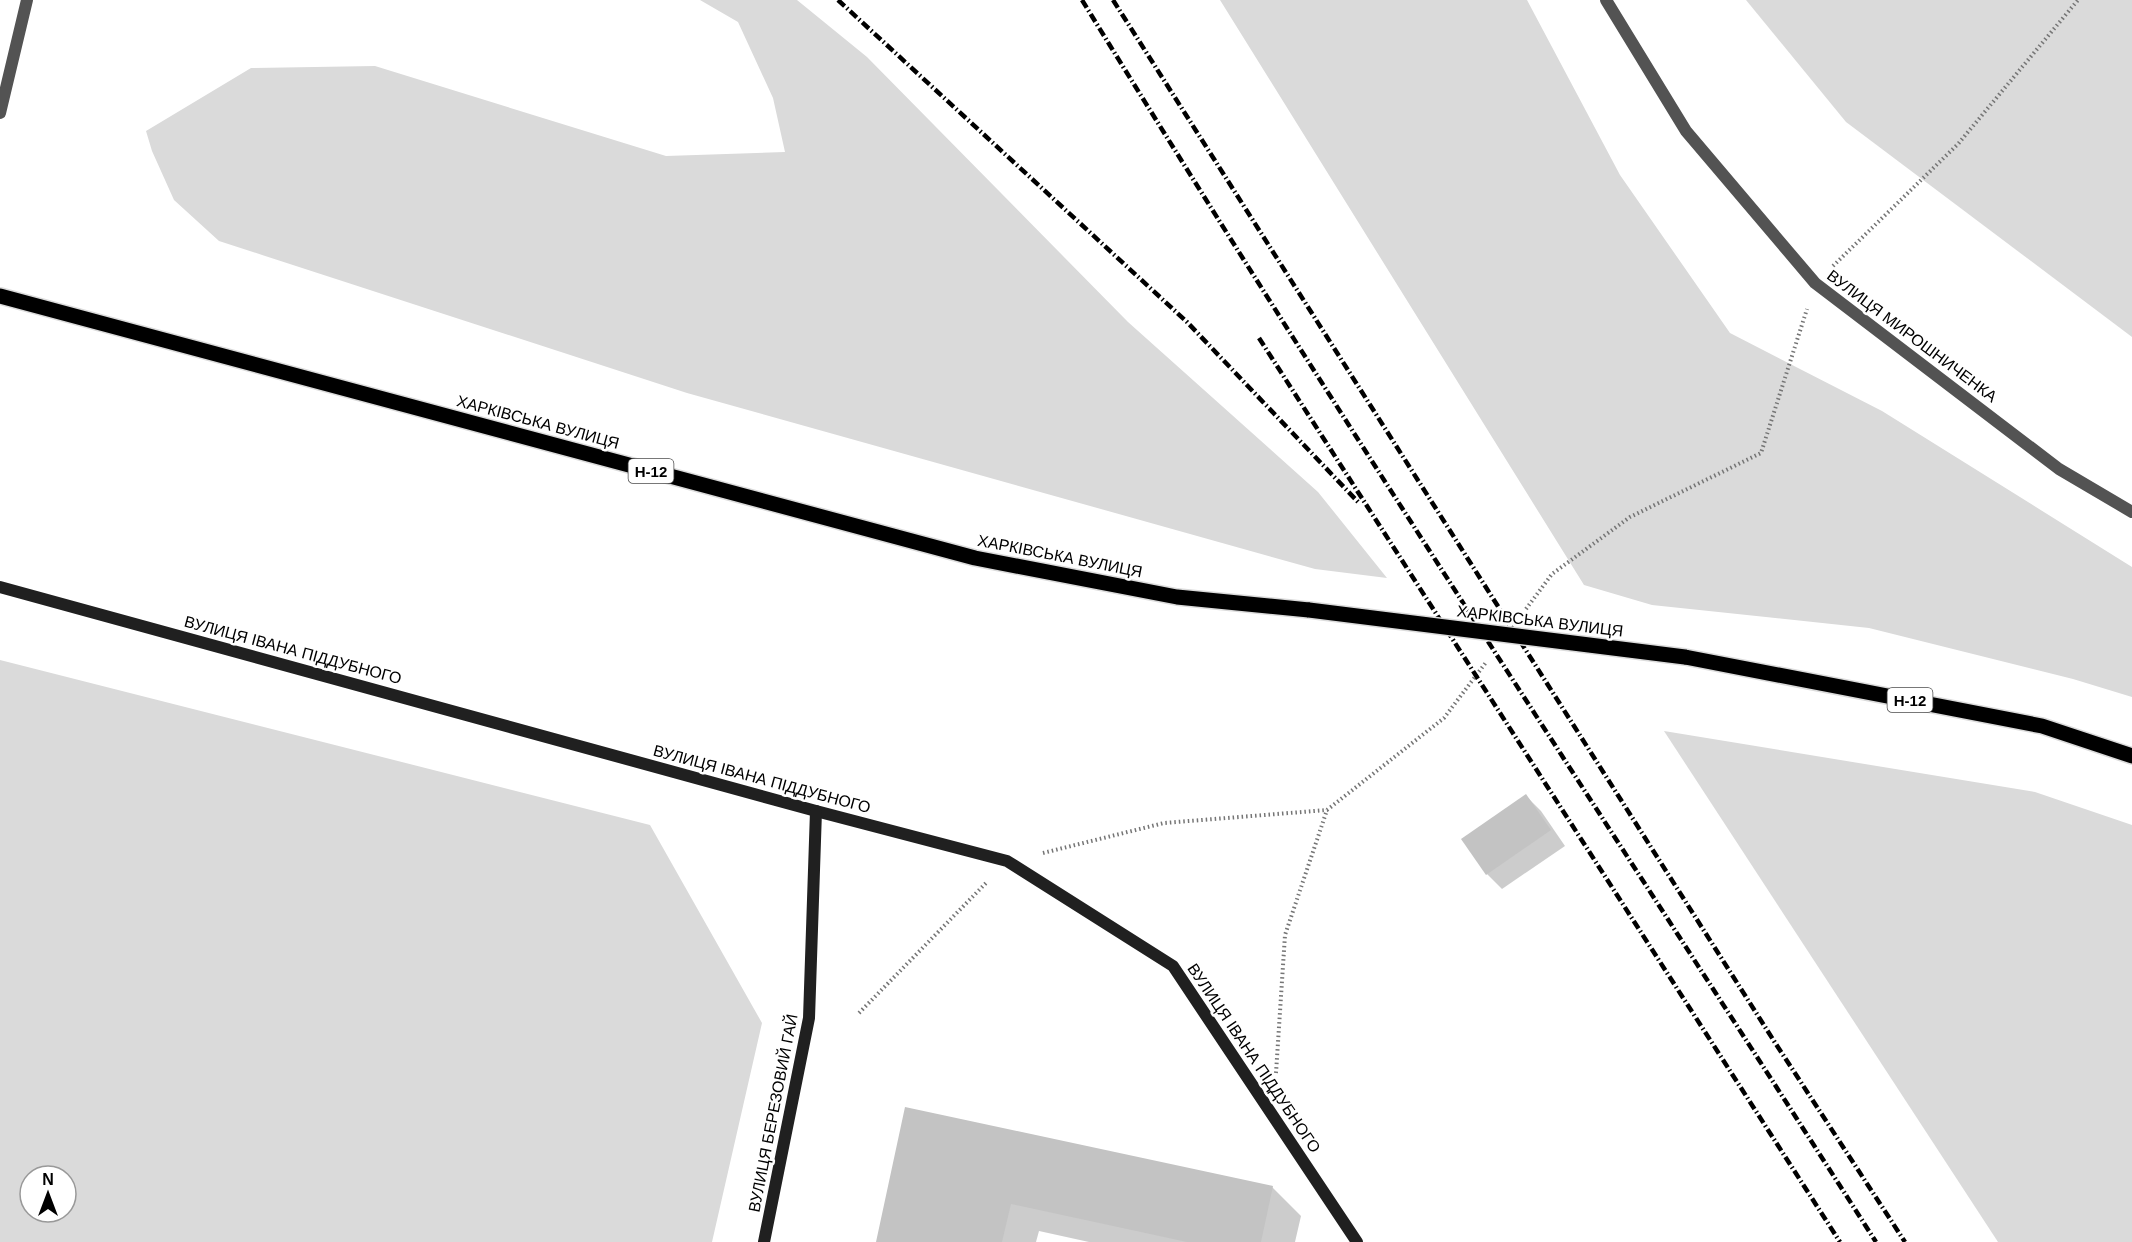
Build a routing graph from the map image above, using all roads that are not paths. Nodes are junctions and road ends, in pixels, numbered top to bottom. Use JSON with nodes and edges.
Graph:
{"nodes":[{"id":1,"x":27,"y":0,"type":"edge"},
{"id":2,"x":1606,"y":0,"type":"edge"},
{"id":3,"x":0,"y":113,"type":"edge"},
{"id":4,"x":0,"y":296,"type":"edge"},
{"id":5,"x":2132,"y":512,"type":"edge"},
{"id":6,"x":0,"y":587,"type":"edge"},
{"id":7,"x":2132,"y":756,"type":"edge"},
{"id":8,"x":816,"y":811,"type":"junction"},
{"id":9,"x":764,"y":1242,"type":"edge"},
{"id":10,"x":1357,"y":1242,"type":"edge"}],
"edges":[{"from":1,"to":3,"type":"street"},
{"from":2,"to":5,"type":"street","name":"ВУЛИЦЯ МИРОШНИЧЕНКА"},
{"from":4,"to":7,"type":"main road","name":"ХАРКІВСЬКА ВУЛИЦЯ","number":"Н-12","bridge":true},
{"from":6,"to":8,"type":"street","name":"ВУЛИЦЯ ІВАНА ПІДДУБНОГО"},
{"from":8,"to":9,"type":"street","name":"ВУЛИЦЯ БЕРЕЗОВИЙ ГАЙ"},
{"from":8,"to":10,"type":"street","name":"ВУЛИЦЯ ІВАНА ПІДДУБНОГО"}]}
